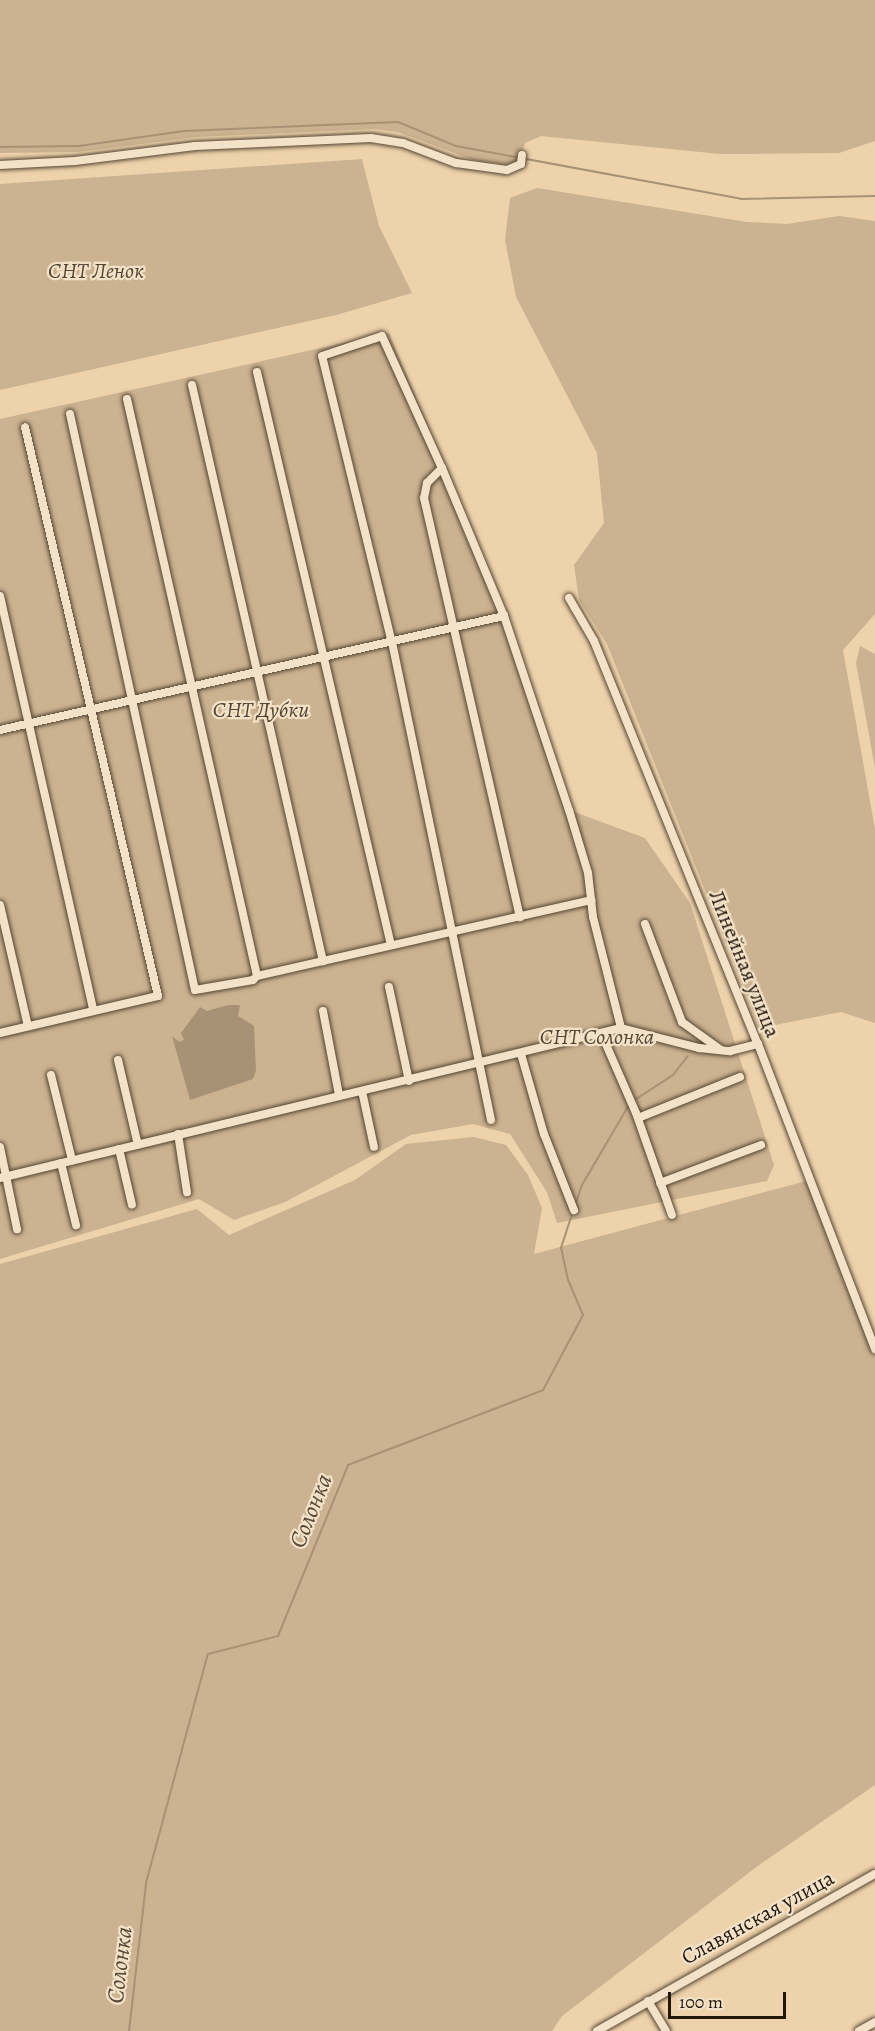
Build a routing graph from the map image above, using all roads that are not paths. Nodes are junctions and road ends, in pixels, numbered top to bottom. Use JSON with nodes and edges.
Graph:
{"nodes":[{"id":1,"x":522,"y":155,"type":"dead end"},
{"id":2,"x":0,"y":165,"type":"edge"},
{"id":3,"x":257,"y":372,"type":"dead end"},
{"id":4,"x":192,"y":385,"type":"dead end"},
{"id":5,"x":127,"y":399,"type":"dead end"},
{"id":6,"x":70,"y":414,"type":"dead end"},
{"id":7,"x":25,"y":427,"type":"dead end"},
{"id":8,"x":442,"y":468,"type":"junction"},
{"id":9,"x":0,"y":596,"type":"edge"},
{"id":10,"x":569,"y":598,"type":"dead end"},
{"id":11,"x":504,"y":616,"type":"junction"},
{"id":12,"x":455,"y":628,"type":"junction"},
{"id":13,"x":392,"y":643,"type":"junction"},
{"id":14,"x":324,"y":658,"type":"junction"},
{"id":15,"x":258,"y":672,"type":"junction"},
{"id":16,"x":192,"y":688,"type":"junction"},
{"id":17,"x":132,"y":701,"type":"junction"},
{"id":18,"x":93,"y":710,"type":"junction"},
{"id":19,"x":29,"y":723,"type":"junction"},
{"id":20,"x":0,"y":730,"type":"edge"},
{"id":21,"x":591,"y":900,"type":"junction"},
{"id":22,"x":0,"y":905,"type":"edge"},
{"id":23,"x":520,"y":917,"type":"junction"},
{"id":24,"x":645,"y":924,"type":"dead end"},
{"id":25,"x":454,"y":932,"type":"junction"},
{"id":26,"x":391,"y":945,"type":"junction"},
{"id":27,"x":323,"y":960,"type":"junction"},
{"id":28,"x":257,"y":976,"type":"junction"},
{"id":29,"x":389,"y":987,"type":"dead end"},
{"id":30,"x":93,"y":1010,"type":"junction"},
{"id":31,"x":323,"y":1011,"type":"dead end"},
{"id":32,"x":28,"y":1026,"type":"junction"},
{"id":33,"x":621,"y":1028,"type":"junction"},
{"id":34,"x":0,"y":1033,"type":"edge"},
{"id":35,"x":601,"y":1034,"type":"junction"},
{"id":36,"x":758,"y":1044,"type":"junction"},
{"id":37,"x":723,"y":1051,"type":"junction"},
{"id":38,"x":521,"y":1054,"type":"junction"},
{"id":39,"x":118,"y":1060,"type":"dead end"},
{"id":40,"x":481,"y":1064,"type":"junction"},
{"id":41,"x":51,"y":1075,"type":"dead end"},
{"id":42,"x":740,"y":1077,"type":"dead end"},
{"id":43,"x":410,"y":1081,"type":"junction"},
{"id":44,"x":362,"y":1091,"type":"junction"},
{"id":45,"x":339,"y":1095,"type":"junction"},
{"id":46,"x":638,"y":1118,"type":"junction"},
{"id":47,"x":491,"y":1120,"type":"dead end"},
{"id":48,"x":178,"y":1134,"type":"junction"},
{"id":49,"x":138,"y":1145,"type":"junction"},
{"id":50,"x":761,"y":1145,"type":"dead end"},
{"id":51,"x":0,"y":1147,"type":"edge"},
{"id":52,"x":374,"y":1147,"type":"dead end"},
{"id":53,"x":119,"y":1149,"type":"junction"},
{"id":54,"x":72,"y":1160,"type":"junction"},
{"id":55,"x":61,"y":1163,"type":"junction"},
{"id":56,"x":3,"y":1177,"type":"edge"},
{"id":57,"x":660,"y":1183,"type":"junction"},
{"id":58,"x":187,"y":1192,"type":"dead end"},
{"id":59,"x":132,"y":1205,"type":"dead end"},
{"id":60,"x":574,"y":1210,"type":"dead end"},
{"id":61,"x":672,"y":1215,"type":"dead end"},
{"id":62,"x":76,"y":1225,"type":"dead end"},
{"id":63,"x":18,"y":1228,"type":"dead end"},
{"id":64,"x":875,"y":1349,"type":"edge"},
{"id":65,"x":874,"y":1877,"type":"edge"},
{"id":66,"x":648,"y":2001,"type":"junction"},
{"id":67,"x":875,"y":2022,"type":"edge"},
{"id":68,"x":597,"y":2031,"type":"edge"},
{"id":69,"x":666,"y":2031,"type":"edge"},
{"id":70,"x":859,"y":2031,"type":"edge"}],
"edges":[{"from":1,"to":2,"type":"street"},
{"from":3,"to":14,"type":"street"},
{"from":4,"to":15,"type":"street"},
{"from":5,"to":16,"type":"street"},
{"from":6,"to":17,"type":"street"},
{"from":7,"to":18,"type":"street"},
{"from":8,"to":11,"type":"street"},
{"from":8,"to":12,"type":"street"},
{"from":8,"to":13,"type":"street"},
{"from":9,"to":19,"type":"street"},
{"from":10,"to":36,"type":"street","name":"Линейная улица"},
{"from":11,"to":12,"type":"street"},
{"from":11,"to":21,"type":"street"},
{"from":12,"to":13,"type":"street"},
{"from":12,"to":23,"type":"street"},
{"from":13,"to":14,"type":"street"},
{"from":13,"to":25,"type":"street"},
{"from":14,"to":15,"type":"street"},
{"from":14,"to":26,"type":"street"},
{"from":15,"to":16,"type":"street"},
{"from":15,"to":27,"type":"street"},
{"from":16,"to":17,"type":"street"},
{"from":16,"to":28,"type":"street"},
{"from":17,"to":18,"type":"street"},
{"from":17,"to":28,"type":"street"},
{"from":18,"to":19,"type":"street"},
{"from":18,"to":30,"type":"street"},
{"from":19,"to":20,"type":"street"},
{"from":19,"to":30,"type":"street"},
{"from":21,"to":23,"type":"street"},
{"from":21,"to":33,"type":"street"},
{"from":22,"to":32,"type":"street"},
{"from":23,"to":25,"type":"street"},
{"from":24,"to":37,"type":"street"},
{"from":25,"to":26,"type":"street"},
{"from":25,"to":40,"type":"street"},
{"from":26,"to":27,"type":"street"},
{"from":27,"to":28,"type":"street"},
{"from":29,"to":43,"type":"street"},
{"from":30,"to":32,"type":"street"},
{"from":31,"to":45,"type":"street"},
{"from":32,"to":34,"type":"street"},
{"from":33,"to":35,"type":"street"},
{"from":33,"to":37,"type":"street"},
{"from":35,"to":38,"type":"street"},
{"from":35,"to":46,"type":"street"},
{"from":36,"to":37,"type":"street"},
{"from":36,"to":64,"type":"street","name":"Линейная улица"},
{"from":38,"to":40,"type":"street"},
{"from":38,"to":60,"type":"street"},
{"from":39,"to":49,"type":"street"},
{"from":40,"to":43,"type":"street"},
{"from":40,"to":47,"type":"street"},
{"from":41,"to":54,"type":"street"},
{"from":42,"to":46,"type":"street"},
{"from":43,"to":44,"type":"street"},
{"from":44,"to":45,"type":"street"},
{"from":44,"to":52,"type":"street"},
{"from":45,"to":48,"type":"street"},
{"from":46,"to":57,"type":"street"},
{"from":48,"to":49,"type":"street"},
{"from":48,"to":58,"type":"street"},
{"from":49,"to":53,"type":"street"},
{"from":50,"to":57,"type":"street"},
{"from":51,"to":56,"type":"street"},
{"from":53,"to":54,"type":"street"},
{"from":53,"to":59,"type":"street"},
{"from":54,"to":55,"type":"street"},
{"from":55,"to":56,"type":"street"},
{"from":55,"to":62,"type":"street"},
{"from":56,"to":63,"type":"street"},
{"from":57,"to":61,"type":"street"},
{"from":65,"to":66,"type":"street","name":"Славянская улица"},
{"from":66,"to":68,"type":"street","name":"Славянская улица"},
{"from":66,"to":69,"type":"street"},
{"from":67,"to":70,"type":"street"}]}
